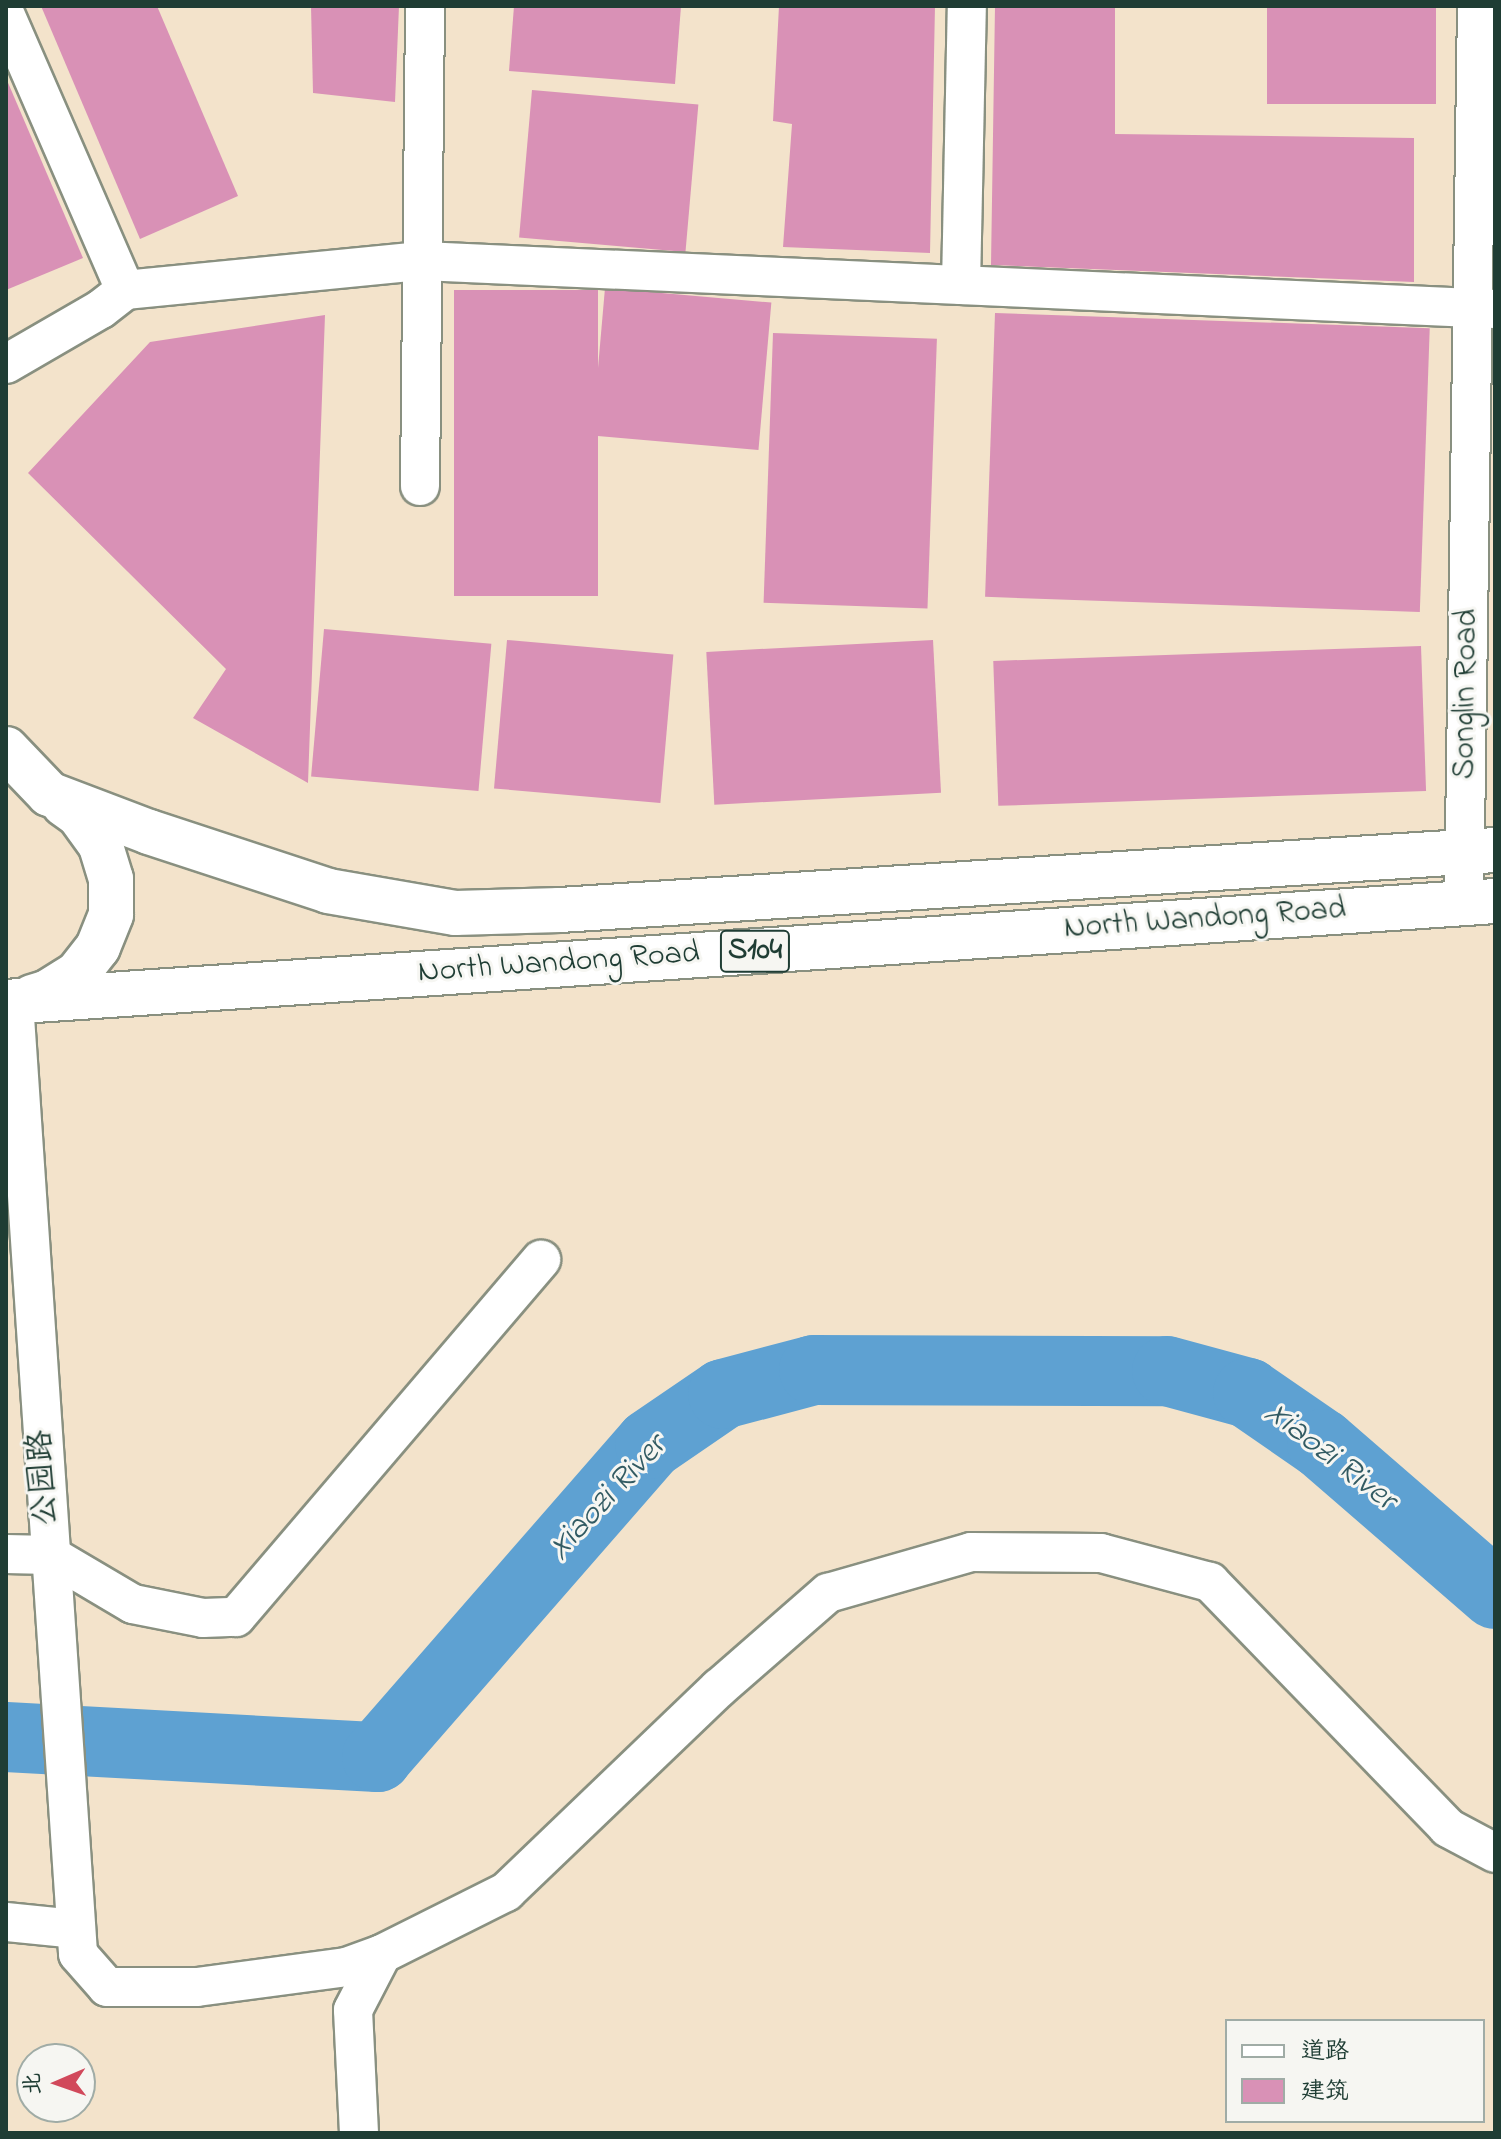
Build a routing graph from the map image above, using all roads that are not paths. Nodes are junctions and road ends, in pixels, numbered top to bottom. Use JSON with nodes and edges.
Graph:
{"nodes":[{"id":1,"x":425,"y":6,"type":"edge"},
{"id":2,"x":967,"y":6,"type":"edge"},
{"id":3,"x":1477,"y":6,"type":"edge"},
{"id":4,"x":6,"y":16,"type":"edge"},
{"id":5,"x":422,"y":261,"type":"junction"},
{"id":6,"x":961,"y":285,"type":"junction"},
{"id":7,"x":125,"y":290,"type":"junction"},
{"id":8,"x":1484,"y":309,"type":"edge"},
{"id":9,"x":6,"y":364,"type":"edge"},
{"id":10,"x":420,"y":486,"type":"dead end"},
{"id":11,"x":6,"y":749,"type":"edge"},
{"id":12,"x":6,"y":786,"type":"edge"},
{"id":13,"x":49,"y":794,"type":"junction"},
{"id":14,"x":1480,"y":850,"type":"edge"},
{"id":15,"x":1480,"y":902,"type":"edge"},
{"id":16,"x":9,"y":1002,"type":"edge"},
{"id":17,"x":541,"y":1260,"type":"dead end"},
{"id":18,"x":6,"y":1554,"type":"edge"},
{"id":19,"x":50,"y":1555,"type":"junction"},
{"id":20,"x":1495,"y":1853,"type":"edge"},
{"id":21,"x":6,"y":1922,"type":"edge"},
{"id":22,"x":77,"y":1941,"type":"junction"},
{"id":23,"x":382,"y":1954,"type":"junction"},
{"id":24,"x":359,"y":2133,"type":"edge"}],
"edges":[{"from":1,"to":5,"type":"street"},
{"from":2,"to":6,"type":"street"},
{"from":3,"to":8,"type":"street","name":"Songlin Road"},
{"from":4,"to":7,"type":"street"},
{"from":5,"to":6,"type":"street"},
{"from":5,"to":7,"type":"street"},
{"from":5,"to":10,"type":"street"},
{"from":6,"to":8,"type":"street"},
{"from":7,"to":9,"type":"street"},
{"from":8,"to":14,"type":"street","name":"Songlin Road"},
{"from":11,"to":13,"type":"main road","number":"S104"},
{"from":12,"to":13,"type":"main road","name":"North Wandong Road"},
{"from":13,"to":14,"type":"main road","name":"North Wandong Road","number":"S104"},
{"from":13,"to":16,"type":"main road"},
{"from":14,"to":15,"type":"street","name":"Songlin Road"},
{"from":15,"to":16,"type":"main road","name":"North Wandong Road","number":"S104"},
{"from":16,"to":19,"type":"street","name":"公园路"},
{"from":17,"to":19,"type":"street"},
{"from":18,"to":19,"type":"street"},
{"from":19,"to":22,"type":"street","name":"公园路"},
{"from":20,"to":23,"type":"street"},
{"from":21,"to":22,"type":"street"},
{"from":22,"to":23,"type":"street"},
{"from":23,"to":24,"type":"street"}]}
